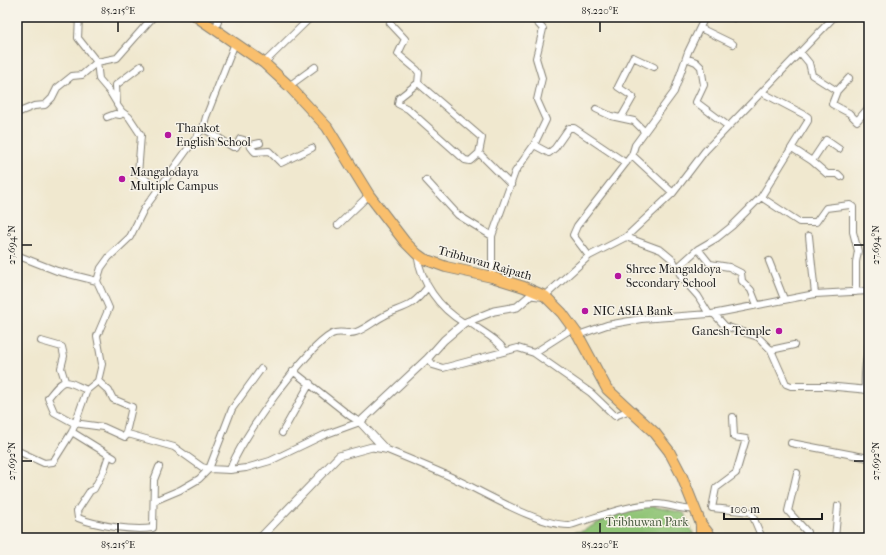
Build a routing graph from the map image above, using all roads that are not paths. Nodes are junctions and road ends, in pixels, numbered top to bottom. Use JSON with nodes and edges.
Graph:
{"nodes":[{"id":1,"x":79,"y":17,"type":"edge"},
{"id":2,"x":153,"y":17,"type":"edge"},
{"id":3,"x":197,"y":17,"type":"edge"},
{"id":4,"x":217,"y":17,"type":"edge"},
{"id":5,"x":300,"y":17,"type":"edge"},
{"id":6,"x":311,"y":17,"type":"edge"},
{"id":7,"x":532,"y":17,"type":"edge"},
{"id":8,"x":705,"y":17,"type":"edge"},
{"id":9,"x":834,"y":17,"type":"edge"},
{"id":10,"x":390,"y":23,"type":"dead end"},
{"id":11,"x":306,"y":24,"type":"junction"},
{"id":12,"x":216,"y":28,"type":"junction"},
{"id":13,"x":700,"y":28,"type":"junction"},
{"id":14,"x":235,"y":43,"type":"junction"},
{"id":15,"x":733,"y":44,"type":"dead end"},
{"id":16,"x":800,"y":52,"type":"junction"},
{"id":17,"x":686,"y":58,"type":"junction"},
{"id":18,"x":97,"y":62,"type":"junction"},
{"id":19,"x":264,"y":63,"type":"junction"},
{"id":20,"x":141,"y":66,"type":"dead end"},
{"id":21,"x":315,"y":67,"type":"dead end"},
{"id":22,"x":654,"y":67,"type":"dead end"},
{"id":23,"x":849,"y":78,"type":"dead end"},
{"id":24,"x":418,"y":82,"type":"junction"},
{"id":25,"x":289,"y":86,"type":"junction"},
{"id":26,"x":837,"y":91,"type":"junction"},
{"id":27,"x":763,"y":93,"type":"junction"},
{"id":28,"x":117,"y":105,"type":"junction"},
{"id":29,"x":869,"y":107,"type":"edge"},
{"id":30,"x":596,"y":109,"type":"dead end"},
{"id":31,"x":122,"y":112,"type":"junction"},
{"id":32,"x":17,"y":113,"type":"edge"},
{"id":33,"x":108,"y":117,"type":"dead end"},
{"id":34,"x":621,"y":118,"type":"junction"},
{"id":35,"x":728,"y":126,"type":"junction"},
{"id":36,"x":203,"y":128,"type":"junction"},
{"id":37,"x":644,"y":131,"type":"junction"},
{"id":38,"x":260,"y":143,"type":"dead end"},
{"id":39,"x":251,"y":145,"type":"junction"},
{"id":40,"x":534,"y":145,"type":"junction"},
{"id":41,"x":312,"y":148,"type":"dead end"},
{"id":42,"x":792,"y":148,"type":"junction"},
{"id":43,"x":839,"y":149,"type":"dead end"},
{"id":44,"x":479,"y":153,"type":"junction"},
{"id":45,"x":632,"y":155,"type":"junction"},
{"id":46,"x":812,"y":161,"type":"junction"},
{"id":47,"x":626,"y":163,"type":"junction"},
{"id":48,"x":841,"y":177,"type":"dead end"},
{"id":49,"x":426,"y":180,"type":"dead end"},
{"id":50,"x":511,"y":185,"type":"junction"},
{"id":51,"x":159,"y":190,"type":"junction"},
{"id":52,"x":673,"y":194,"type":"junction"},
{"id":53,"x":369,"y":195,"type":"junction"},
{"id":54,"x":761,"y":197,"type":"junction"},
{"id":55,"x":338,"y":225,"type":"dead end"},
{"id":56,"x":492,"y":236,"type":"junction"},
{"id":57,"x":809,"y":236,"type":"dead end"},
{"id":58,"x":626,"y":238,"type":"junction"},
{"id":59,"x":698,"y":249,"type":"junction"},
{"id":60,"x":417,"y":254,"type":"junction"},
{"id":61,"x":589,"y":256,"type":"junction"},
{"id":62,"x":17,"y":259,"type":"edge"},
{"id":63,"x":769,"y":261,"type":"dead end"},
{"id":64,"x":677,"y":268,"type":"junction"},
{"id":65,"x":492,"y":277,"type":"junction"},
{"id":66,"x":97,"y":281,"type":"junction"},
{"id":67,"x":427,"y":288,"type":"junction"},
{"id":68,"x":869,"y":291,"type":"edge"},
{"id":69,"x":856,"y":292,"type":"junction"},
{"id":70,"x":815,"y":294,"type":"junction"},
{"id":71,"x":545,"y":296,"type":"junction"},
{"id":72,"x":784,"y":299,"type":"junction"},
{"id":73,"x":757,"y":305,"type":"junction"},
{"id":74,"x":711,"y":314,"type":"junction"},
{"id":75,"x":466,"y":322,"type":"junction"},
{"id":76,"x":576,"y":331,"type":"junction"},
{"id":77,"x":41,"y":341,"type":"dead end"},
{"id":78,"x":869,"y":343,"type":"edge"},
{"id":79,"x":794,"y":345,"type":"dead end"},
{"id":80,"x":771,"y":350,"type":"junction"},
{"id":81,"x":505,"y":351,"type":"junction"},
{"id":82,"x":534,"y":353,"type":"junction"},
{"id":83,"x":428,"y":358,"type":"junction"},
{"id":84,"x":261,"y":369,"type":"dead end"},
{"id":85,"x":293,"y":371,"type":"junction"},
{"id":86,"x":65,"y":381,"type":"junction"},
{"id":87,"x":98,"y":381,"type":"junction"},
{"id":88,"x":310,"y":384,"type":"junction"},
{"id":89,"x":87,"y":390,"type":"junction"},
{"id":90,"x":867,"y":390,"type":"edge"},
{"id":91,"x":630,"y":410,"type":"junction"},
{"id":92,"x":733,"y":417,"type":"dead end"},
{"id":93,"x":74,"y":422,"type":"junction"},
{"id":94,"x":360,"y":422,"type":"junction"},
{"id":95,"x":72,"y":432,"type":"junction"},
{"id":96,"x":282,"y":433,"type":"dead end"},
{"id":97,"x":125,"y":437,"type":"junction"},
{"id":98,"x":792,"y":443,"type":"dead end"},
{"id":99,"x":386,"y":449,"type":"junction"},
{"id":100,"x":18,"y":451,"type":"dead end"},
{"id":101,"x":869,"y":458,"type":"edge"},
{"id":102,"x":159,"y":467,"type":"dead end"},
{"id":103,"x":209,"y":470,"type":"junction"},
{"id":104,"x":230,"y":470,"type":"junction"},
{"id":105,"x":797,"y":473,"type":"dead end"},
{"id":106,"x":154,"y":501,"type":"junction"},
{"id":107,"x":838,"y":506,"type":"dead end"},
{"id":108,"x":695,"y":509,"type":"junction"},
{"id":109,"x":701,"y":524,"type":"junction"},
{"id":110,"x":260,"y":538,"type":"edge"},
{"id":111,"x":701,"y":538,"type":"edge"},
{"id":112,"x":712,"y":538,"type":"edge"},
{"id":113,"x":762,"y":538,"type":"edge"},
{"id":114,"x":806,"y":538,"type":"edge"},
{"id":115,"x":835,"y":538,"type":"edge"}],
"edges":[{"from":1,"to":18,"type":"street"},
{"from":2,"to":18,"type":"street"},
{"from":3,"to":12,"type":"highway","name":"Tribhuvan Rajpath"},
{"from":4,"to":12,"type":"street"},
{"from":5,"to":11,"type":"street"},
{"from":6,"to":11,"type":"street"},
{"from":7,"to":40,"type":"street"},
{"from":8,"to":13,"type":"street"},
{"from":9,"to":16,"type":"street"},
{"from":10,"to":24,"type":"street"},
{"from":11,"to":19,"type":"street"},
{"from":12,"to":14,"type":"highway","name":"Tribhuvan Rajpath"},
{"from":13,"to":15,"type":"street"},
{"from":13,"to":17,"type":"street"},
{"from":14,"to":19,"type":"highway","name":"Tribhuvan Rajpath"},
{"from":14,"to":36,"type":"street"},
{"from":16,"to":26,"type":"street"},
{"from":16,"to":27,"type":"street"},
{"from":17,"to":35,"type":"street"},
{"from":17,"to":37,"type":"street"},
{"from":18,"to":28,"type":"street"},
{"from":18,"to":32,"type":"street"},
{"from":19,"to":25,"type":"highway","name":"Tribhuvan Rajpath"},
{"from":20,"to":28,"type":"street"},
{"from":21,"to":25,"type":"street"},
{"from":22,"to":34,"type":"street"},
{"from":23,"to":26,"type":"street"},
{"from":24,"to":44,"type":"street"},
{"from":24,"to":44,"type":"street"},
{"from":25,"to":53,"type":"highway","name":"Tribhuvan Rajpath"},
{"from":26,"to":29,"type":"street"},
{"from":27,"to":35,"type":"street"},
{"from":27,"to":42,"type":"street"},
{"from":28,"to":31,"type":"street"},
{"from":30,"to":34,"type":"street"},
{"from":31,"to":33,"type":"street"},
{"from":31,"to":51,"type":"street"},
{"from":34,"to":37,"type":"street"},
{"from":35,"to":52,"type":"street"},
{"from":36,"to":39,"type":"street"},
{"from":36,"to":51,"type":"street"},
{"from":37,"to":45,"type":"street"},
{"from":38,"to":39,"type":"street"},
{"from":39,"to":41,"type":"street"},
{"from":40,"to":47,"type":"street"},
{"from":40,"to":50,"type":"street"},
{"from":42,"to":46,"type":"street"},
{"from":42,"to":54,"type":"street"},
{"from":43,"to":46,"type":"street"},
{"from":44,"to":50,"type":"street"},
{"from":45,"to":47,"type":"street"},
{"from":45,"to":52,"type":"street"},
{"from":46,"to":48,"type":"street"},
{"from":47,"to":61,"type":"street"},
{"from":49,"to":56,"type":"street"},
{"from":50,"to":56,"type":"street"},
{"from":51,"to":66,"type":"street"},
{"from":52,"to":58,"type":"street"},
{"from":53,"to":55,"type":"street"},
{"from":53,"to":60,"type":"highway","name":"Tribhuvan Rajpath"},
{"from":54,"to":59,"type":"street"},
{"from":54,"to":69,"type":"street"},
{"from":56,"to":65,"type":"street"},
{"from":57,"to":70,"type":"street"},
{"from":58,"to":61,"type":"street"},
{"from":58,"to":64,"type":"street"},
{"from":59,"to":64,"type":"street"},
{"from":59,"to":73,"type":"street"},
{"from":60,"to":65,"type":"highway","name":"Tribhuvan Rajpath"},
{"from":60,"to":67,"type":"street"},
{"from":61,"to":71,"type":"street"},
{"from":62,"to":66,"type":"street"},
{"from":63,"to":72,"type":"street"},
{"from":64,"to":74,"type":"street"},
{"from":65,"to":71,"type":"highway","name":"Tribhuvan Rajpath"},
{"from":66,"to":87,"type":"street"},
{"from":67,"to":75,"type":"street"},
{"from":67,"to":85,"type":"street"},
{"from":68,"to":69,"type":"street"},
{"from":69,"to":70,"type":"street"},
{"from":70,"to":72,"type":"street"},
{"from":71,"to":75,"type":"street"},
{"from":71,"to":76,"type":"highway","name":"Tribhuvan Rajpath"},
{"from":72,"to":73,"type":"street"},
{"from":73,"to":74,"type":"street"},
{"from":74,"to":76,"type":"street"},
{"from":74,"to":80,"type":"street"},
{"from":75,"to":81,"type":"street"},
{"from":75,"to":83,"type":"street"},
{"from":76,"to":82,"type":"street"},
{"from":76,"to":91,"type":"highway","name":"Tribhuvan Rajpath"},
{"from":77,"to":86,"type":"street"},
{"from":78,"to":90,"type":"street"},
{"from":79,"to":80,"type":"street"},
{"from":80,"to":90,"type":"street"},
{"from":81,"to":82,"type":"street"},
{"from":81,"to":83,"type":"street"},
{"from":82,"to":91,"type":"street"},
{"from":83,"to":94,"type":"street"},
{"from":84,"to":103,"type":"street"},
{"from":85,"to":88,"type":"street"},
{"from":85,"to":104,"type":"street"},
{"from":86,"to":89,"type":"street"},
{"from":86,"to":93,"type":"street"},
{"from":87,"to":89,"type":"street"},
{"from":87,"to":97,"type":"street"},
{"from":88,"to":94,"type":"street"},
{"from":88,"to":96,"type":"street"},
{"from":89,"to":93,"type":"street"},
{"from":91,"to":108,"type":"highway","name":"Tribhuvan Rajpath"},
{"from":92,"to":113,"type":"street"},
{"from":93,"to":95,"type":"street"},
{"from":93,"to":97,"type":"street"},
{"from":94,"to":99,"type":"street"},
{"from":94,"to":104,"type":"street"},
{"from":95,"to":100,"type":"street"},
{"from":95,"to":106,"type":"street"},
{"from":97,"to":103,"type":"street"},
{"from":98,"to":101,"type":"street"},
{"from":99,"to":108,"type":"street"},
{"from":99,"to":110,"type":"street"},
{"from":102,"to":106,"type":"street"},
{"from":103,"to":104,"type":"street"},
{"from":103,"to":106,"type":"street"},
{"from":105,"to":114,"type":"street"},
{"from":107,"to":115,"type":"street"},
{"from":108,"to":109,"type":"highway","name":"Tribhuvan Rajpath"},
{"from":109,"to":111,"type":"highway","name":"Tribhuvan Rajpath"},
{"from":109,"to":112,"type":"highway","name":"Tribhuvan Rajpath"}]}
